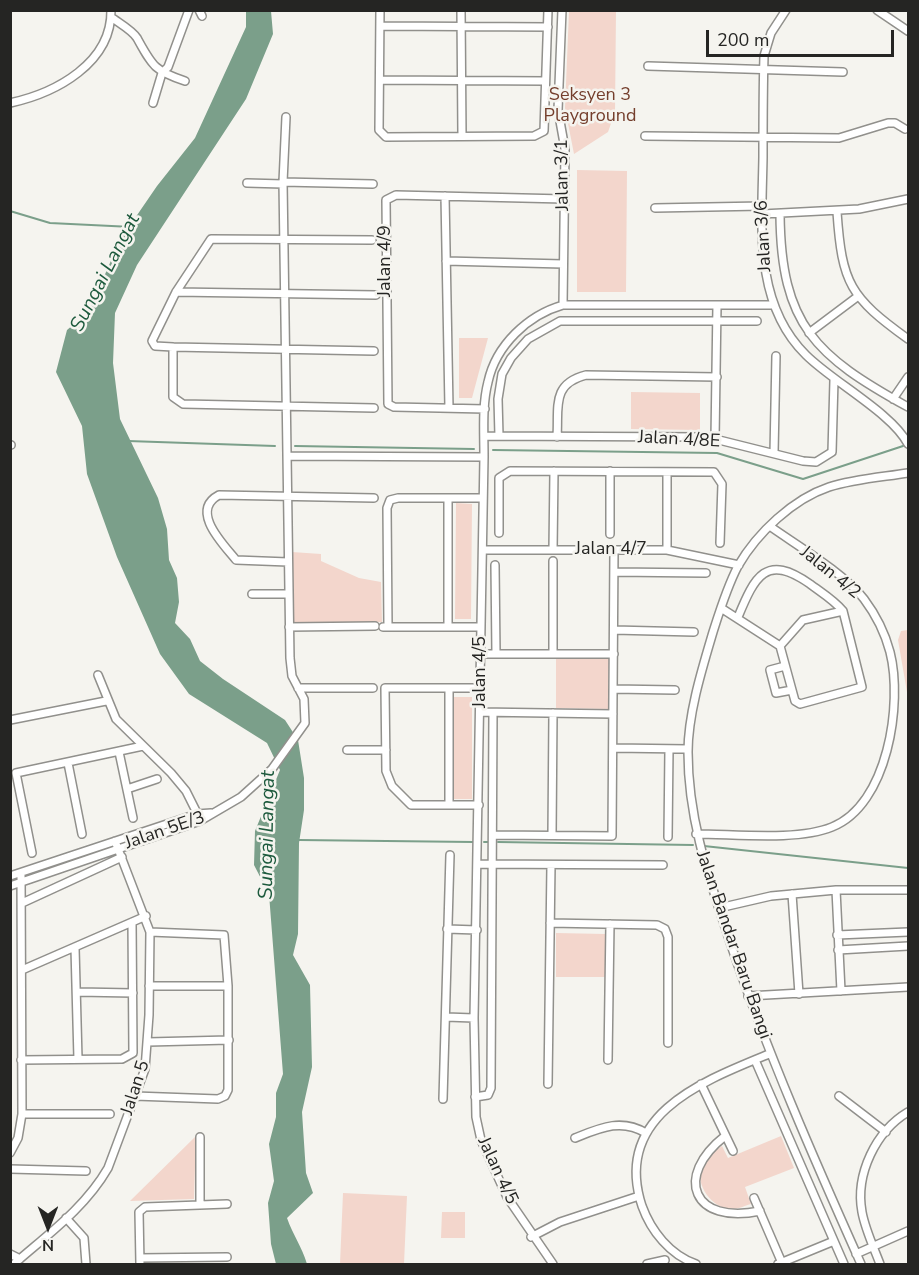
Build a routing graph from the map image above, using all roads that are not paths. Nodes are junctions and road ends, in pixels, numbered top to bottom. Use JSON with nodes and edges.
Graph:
{"nodes":[{"id":1,"x":189,"y":10,"type":"edge"},
{"id":2,"x":380,"y":10,"type":"edge"},
{"id":3,"x":461,"y":10,"type":"edge"},
{"id":4,"x":548,"y":10,"type":"edge"},
{"id":5,"x":562,"y":10,"type":"edge"},
{"id":6,"x":877,"y":10,"type":"edge"},
{"id":7,"x":784,"y":11,"type":"edge"},
{"id":8,"x":111,"y":14,"type":"edge"},
{"id":9,"x":380,"y":26,"type":"junction"},
{"id":10,"x":461,"y":26,"type":"junction"},
{"id":11,"x":548,"y":27,"type":"junction"},
{"id":12,"x":909,"y":31,"type":"edge"},
{"id":13,"x":648,"y":66,"type":"dead end"},
{"id":14,"x":764,"y":69,"type":"junction"},
{"id":15,"x":843,"y":72,"type":"dead end"},
{"id":16,"x":162,"y":74,"type":"junction"},
{"id":17,"x":380,"y":80,"type":"junction"},
{"id":18,"x":185,"y":81,"type":"dead end"},
{"id":19,"x":461,"y":81,"type":"junction"},
{"id":20,"x":545,"y":81,"type":"junction"},
{"id":21,"x":10,"y":103,"type":"edge"},
{"id":22,"x":153,"y":103,"type":"dead end"},
{"id":23,"x":286,"y":117,"type":"dead end"},
{"id":24,"x":905,"y":129,"type":"dead end"},
{"id":25,"x":462,"y":136,"type":"junction"},
{"id":26,"x":645,"y":136,"type":"dead end"},
{"id":27,"x":763,"y":139,"type":"junction"},
{"id":28,"x":247,"y":183,"type":"dead end"},
{"id":29,"x":283,"y":183,"type":"junction"},
{"id":30,"x":373,"y":184,"type":"dead end"},
{"id":31,"x":445,"y":196,"type":"junction"},
{"id":32,"x":564,"y":199,"type":"junction"},
{"id":33,"x":909,"y":199,"type":"edge"},
{"id":34,"x":655,"y":208,"type":"dead end"},
{"id":35,"x":762,"y":210,"type":"junction"},
{"id":36,"x":837,"y":212,"type":"junction"},
{"id":37,"x":780,"y":214,"type":"junction"},
{"id":38,"x":284,"y":239,"type":"junction"},
{"id":39,"x":372,"y":240,"type":"dead end"},
{"id":40,"x":446,"y":261,"type":"junction"},
{"id":41,"x":563,"y":264,"type":"junction"},
{"id":42,"x":176,"y":292,"type":"junction"},
{"id":43,"x":285,"y":294,"type":"junction"},
{"id":44,"x":376,"y":296,"type":"dead end"},
{"id":45,"x":857,"y":297,"type":"junction"},
{"id":46,"x":563,"y":305,"type":"junction"},
{"id":47,"x":717,"y":305,"type":"junction"},
{"id":48,"x":774,"y":305,"type":"junction"},
{"id":49,"x":717,"y":320,"type":"junction"},
{"id":50,"x":757,"y":321,"type":"dead end"},
{"id":51,"x":808,"y":333,"type":"junction"},
{"id":52,"x":909,"y":339,"type":"edge"},
{"id":53,"x":173,"y":347,"type":"junction"},
{"id":54,"x":285,"y":350,"type":"junction"},
{"id":55,"x":374,"y":351,"type":"dead end"},
{"id":56,"x":776,"y":356,"type":"dead end"},
{"id":57,"x":717,"y":377,"type":"junction"},
{"id":58,"x":909,"y":377,"type":"edge"},
{"id":59,"x":834,"y":380,"type":"junction"},
{"id":60,"x":894,"y":399,"type":"junction"},
{"id":61,"x":286,"y":406,"type":"junction"},
{"id":62,"x":909,"y":407,"type":"edge"},
{"id":63,"x":374,"y":408,"type":"dead end"},
{"id":64,"x":449,"y":408,"type":"junction"},
{"id":65,"x":485,"y":409,"type":"junction"},
{"id":66,"x":484,"y":436,"type":"junction"},
{"id":67,"x":499,"y":436,"type":"junction"},
{"id":68,"x":557,"y":437,"type":"junction"},
{"id":69,"x":715,"y":439,"type":"junction"},
{"id":70,"x":909,"y":444,"type":"edge"},
{"id":71,"x":774,"y":453,"type":"junction"},
{"id":72,"x":484,"y":457,"type":"junction"},
{"id":73,"x":287,"y":459,"type":"junction"},
{"id":74,"x":554,"y":471,"type":"junction"},
{"id":75,"x":610,"y":471,"type":"junction"},
{"id":76,"x":667,"y":472,"type":"junction"},
{"id":77,"x":909,"y":473,"type":"edge"},
{"id":78,"x":287,"y":497,"type":"junction"},
{"id":79,"x":374,"y":498,"type":"dead end"},
{"id":80,"x":448,"y":498,"type":"junction"},
{"id":81,"x":483,"y":498,"type":"junction"},
{"id":82,"x":771,"y":526,"type":"junction"},
{"id":83,"x":499,"y":533,"type":"dead end"},
{"id":84,"x":610,"y":534,"type":"dead end"},
{"id":85,"x":720,"y":543,"type":"dead end"},
{"id":86,"x":483,"y":550,"type":"junction"},
{"id":87,"x":553,"y":550,"type":"junction"},
{"id":88,"x":614,"y":550,"type":"junction"},
{"id":89,"x":667,"y":550,"type":"junction"},
{"id":90,"x":553,"y":561,"type":"dead end"},
{"id":91,"x":288,"y":562,"type":"junction"},
{"id":92,"x":495,"y":565,"type":"dead end"},
{"id":93,"x":739,"y":565,"type":"junction"},
{"id":94,"x":614,"y":572,"type":"junction"},
{"id":95,"x":706,"y":573,"type":"dead end"},
{"id":96,"x":252,"y":594,"type":"dead end"},
{"id":97,"x":289,"y":594,"type":"junction"},
{"id":98,"x":721,"y":608,"type":"junction"},
{"id":99,"x":843,"y":611,"type":"junction"},
{"id":100,"x":738,"y":617,"type":"junction"},
{"id":101,"x":289,"y":627,"type":"junction"},
{"id":102,"x":382,"y":627,"type":"junction"},
{"id":103,"x":448,"y":627,"type":"junction"},
{"id":104,"x":481,"y":627,"type":"junction"},
{"id":105,"x":614,"y":630,"type":"junction"},
{"id":106,"x":694,"y":632,"type":"dead end"},
{"id":107,"x":780,"y":646,"type":"junction"},
{"id":108,"x":553,"y":653,"type":"junction"},
{"id":109,"x":481,"y":654,"type":"junction"},
{"id":110,"x":496,"y":654,"type":"junction"},
{"id":111,"x":614,"y":654,"type":"junction"},
{"id":112,"x":785,"y":666,"type":"junction"},
{"id":113,"x":98,"y":675,"type":"dead end"},
{"id":114,"x":298,"y":688,"type":"junction"},
{"id":115,"x":373,"y":688,"type":"dead end"},
{"id":116,"x":449,"y":688,"type":"junction"},
{"id":117,"x":481,"y":688,"type":"junction"},
{"id":118,"x":614,"y":689,"type":"junction"},
{"id":119,"x":675,"y":690,"type":"dead end"},
{"id":120,"x":792,"y":690,"type":"junction"},
{"id":121,"x":106,"y":701,"type":"junction"},
{"id":122,"x":480,"y":712,"type":"junction"},
{"id":123,"x":493,"y":712,"type":"junction"},
{"id":124,"x":553,"y":713,"type":"junction"},
{"id":125,"x":613,"y":714,"type":"junction"},
{"id":126,"x":10,"y":720,"type":"edge"},
{"id":127,"x":143,"y":746,"type":"junction"},
{"id":128,"x":613,"y":748,"type":"junction"},
{"id":129,"x":669,"y":749,"type":"junction"},
{"id":130,"x":688,"y":749,"type":"junction"},
{"id":131,"x":347,"y":750,"type":"dead end"},
{"id":132,"x":386,"y":750,"type":"junction"},
{"id":133,"x":120,"y":752,"type":"junction"},
{"id":134,"x":68,"y":763,"type":"junction"},
{"id":135,"x":157,"y":779,"type":"dead end"},
{"id":136,"x":127,"y":789,"type":"junction"},
{"id":137,"x":193,"y":804,"type":"junction"},
{"id":138,"x":449,"y":805,"type":"junction"},
{"id":139,"x":479,"y":805,"type":"junction"},
{"id":140,"x":216,"y":813,"type":"junction"},
{"id":141,"x":207,"y":814,"type":"junction"},
{"id":142,"x":199,"y":817,"type":"junction"},
{"id":143,"x":133,"y":818,"type":"dead end"},
{"id":144,"x":185,"y":818,"type":"junction"},
{"id":145,"x":82,"y":834,"type":"dead end"},
{"id":146,"x":696,"y":834,"type":"junction"},
{"id":147,"x":493,"y":835,"type":"junction"},
{"id":148,"x":552,"y":835,"type":"junction"},
{"id":149,"x":668,"y":837,"type":"dead end"},
{"id":150,"x":116,"y":844,"type":"junction"},
{"id":151,"x":32,"y":853,"type":"dead end"},
{"id":152,"x":450,"y":855,"type":"dead end"},
{"id":153,"x":122,"y":857,"type":"junction"},
{"id":154,"x":478,"y":864,"type":"junction"},
{"id":155,"x":493,"y":864,"type":"junction"},
{"id":156,"x":551,"y":865,"type":"junction"},
{"id":157,"x":663,"y":865,"type":"dead end"},
{"id":158,"x":21,"y":874,"type":"junction"},
{"id":159,"x":10,"y":876,"type":"edge"},
{"id":160,"x":21,"y":883,"type":"junction"},
{"id":161,"x":10,"y":886,"type":"edge"},
{"id":162,"x":836,"y":890,"type":"junction"},
{"id":163,"x":909,"y":890,"type":"edge"},
{"id":164,"x":792,"y":894,"type":"junction"},
{"id":165,"x":22,"y":903,"type":"junction"},
{"id":166,"x":718,"y":908,"type":"junction"},
{"id":167,"x":146,"y":916,"type":"junction"},
{"id":168,"x":132,"y":922,"type":"junction"},
{"id":169,"x":550,"y":922,"type":"junction"},
{"id":170,"x":610,"y":924,"type":"junction"},
{"id":171,"x":447,"y":929,"type":"junction"},
{"id":172,"x":477,"y":930,"type":"junction"},
{"id":173,"x":150,"y":932,"type":"junction"},
{"id":174,"x":909,"y":932,"type":"edge"},
{"id":175,"x":837,"y":935,"type":"junction"},
{"id":176,"x":909,"y":946,"type":"edge"},
{"id":177,"x":75,"y":948,"type":"junction"},
{"id":178,"x":838,"y":950,"type":"junction"},
{"id":179,"x":22,"y":970,"type":"junction"},
{"id":180,"x":149,"y":986,"type":"junction"},
{"id":181,"x":228,"y":986,"type":"junction"},
{"id":182,"x":909,"y":987,"type":"edge"},
{"id":183,"x":841,"y":991,"type":"junction"},
{"id":184,"x":78,"y":992,"type":"junction"},
{"id":185,"x":133,"y":993,"type":"junction"},
{"id":186,"x":799,"y":994,"type":"junction"},
{"id":187,"x":748,"y":996,"type":"junction"},
{"id":188,"x":446,"y":1017,"type":"junction"},
{"id":189,"x":474,"y":1018,"type":"junction"},
{"id":190,"x":229,"y":1041,"type":"junction"},
{"id":191,"x":148,"y":1042,"type":"junction"},
{"id":192,"x":668,"y":1043,"type":"dead end"},
{"id":193,"x":770,"y":1054,"type":"junction"},
{"id":194,"x":78,"y":1059,"type":"junction"},
{"id":195,"x":21,"y":1060,"type":"junction"},
{"id":196,"x":608,"y":1060,"type":"dead end"},
{"id":197,"x":755,"y":1060,"type":"junction"},
{"id":198,"x":548,"y":1084,"type":"dead end"},
{"id":199,"x":701,"y":1084,"type":"junction"},
{"id":200,"x":135,"y":1095,"type":"junction"},
{"id":201,"x":839,"y":1096,"type":"dead end"},
{"id":202,"x":475,"y":1097,"type":"junction"},
{"id":203,"x":443,"y":1098,"type":"dead end"},
{"id":204,"x":909,"y":1112,"type":"edge"},
{"id":205,"x":22,"y":1114,"type":"junction"},
{"id":206,"x":110,"y":1114,"type":"dead end"},
{"id":207,"x":886,"y":1132,"type":"junction"},
{"id":208,"x":646,"y":1133,"type":"junction"},
{"id":209,"x":725,"y":1136,"type":"junction"},
{"id":210,"x":200,"y":1137,"type":"dead end"},
{"id":211,"x":574,"y":1138,"type":"dead end"},
{"id":212,"x":733,"y":1151,"type":"dead end"},
{"id":213,"x":10,"y":1153,"type":"edge"},
{"id":214,"x":10,"y":1169,"type":"edge"},
{"id":215,"x":86,"y":1171,"type":"dead end"},
{"id":216,"x":639,"y":1196,"type":"junction"},
{"id":217,"x":754,"y":1198,"type":"dead end"},
{"id":218,"x":227,"y":1204,"type":"dead end"},
{"id":219,"x":200,"y":1205,"type":"junction"},
{"id":220,"x":760,"y":1211,"type":"junction"},
{"id":221,"x":66,"y":1218,"type":"junction"},
{"id":222,"x":909,"y":1231,"type":"edge"},
{"id":223,"x":531,"y":1237,"type":"junction"},
{"id":224,"x":834,"y":1241,"type":"junction"},
{"id":225,"x":873,"y":1246,"type":"junction"},
{"id":226,"x":670,"y":1251,"type":"junction"},
{"id":227,"x":10,"y":1254,"type":"edge"},
{"id":228,"x":856,"y":1254,"type":"junction"},
{"id":229,"x":227,"y":1257,"type":"dead end"},
{"id":230,"x":20,"y":1259,"type":"junction"},
{"id":231,"x":140,"y":1261,"type":"edge"},
{"id":232,"x":664,"y":1262,"type":"edge"},
{"id":233,"x":14,"y":1264,"type":"edge"},
{"id":234,"x":86,"y":1264,"type":"edge"},
{"id":235,"x":553,"y":1264,"type":"edge"},
{"id":236,"x":647,"y":1264,"type":"edge"},
{"id":237,"x":696,"y":1264,"type":"edge"},
{"id":238,"x":780,"y":1264,"type":"edge"},
{"id":239,"x":844,"y":1264,"type":"edge"},
{"id":240,"x":861,"y":1264,"type":"edge"},
{"id":241,"x":880,"y":1264,"type":"edge"}],
"edges":[{"from":1,"to":16,"type":"street"},
{"from":2,"to":9,"type":"street"},
{"from":3,"to":10,"type":"street"},
{"from":4,"to":11,"type":"street"},
{"from":5,"to":32,"type":"street","name":"Jalan 3/1"},
{"from":6,"to":12,"type":"street"},
{"from":7,"to":14,"type":"street","name":"Jalan 3/6"},
{"from":8,"to":16,"type":"street"},
{"from":8,"to":21,"type":"street"},
{"from":9,"to":10,"type":"street"},
{"from":9,"to":17,"type":"street"},
{"from":10,"to":11,"type":"street"},
{"from":10,"to":19,"type":"street"},
{"from":11,"to":20,"type":"street"},
{"from":13,"to":14,"type":"street"},
{"from":14,"to":15,"type":"street"},
{"from":14,"to":27,"type":"street","name":"Jalan 3/6"},
{"from":16,"to":18,"type":"street"},
{"from":16,"to":22,"type":"street"},
{"from":17,"to":19,"type":"street"},
{"from":17,"to":25,"type":"street"},
{"from":19,"to":20,"type":"street"},
{"from":19,"to":25,"type":"street"},
{"from":20,"to":25,"type":"street"},
{"from":23,"to":29,"type":"street"},
{"from":24,"to":27,"type":"street"},
{"from":26,"to":27,"type":"street"},
{"from":27,"to":35,"type":"street","name":"Jalan 3/6"},
{"from":28,"to":29,"type":"street"},
{"from":29,"to":30,"type":"street"},
{"from":29,"to":38,"type":"street"},
{"from":31,"to":32,"type":"street","name":"Jalan 4/9"},
{"from":31,"to":40,"type":"street"},
{"from":31,"to":64,"type":"street","name":"Jalan 4/9"},
{"from":32,"to":41,"type":"street","name":"Jalan 3/1"},
{"from":33,"to":36,"type":"street"},
{"from":34,"to":35,"type":"street"},
{"from":35,"to":37,"type":"street"},
{"from":35,"to":48,"type":"street","name":"Jalan 3/6"},
{"from":36,"to":37,"type":"street"},
{"from":36,"to":45,"type":"street"},
{"from":37,"to":51,"type":"street"},
{"from":38,"to":39,"type":"street"},
{"from":38,"to":42,"type":"street"},
{"from":38,"to":43,"type":"street"},
{"from":40,"to":41,"type":"street"},
{"from":40,"to":64,"type":"street"},
{"from":41,"to":46,"type":"street","name":"Jalan 3/1"},
{"from":42,"to":43,"type":"street"},
{"from":42,"to":53,"type":"street"},
{"from":43,"to":44,"type":"street"},
{"from":43,"to":54,"type":"street"},
{"from":45,"to":51,"type":"street"},
{"from":45,"to":52,"type":"street"},
{"from":46,"to":47,"type":"street","name":"Jalan 4/5"},
{"from":46,"to":65,"type":"street","name":"Jalan 4/5"},
{"from":47,"to":48,"type":"street","name":"Jalan 4/5"},
{"from":47,"to":49,"type":"street"},
{"from":48,"to":59,"type":"street","name":"Jalan 3/6"},
{"from":49,"to":50,"type":"street"},
{"from":49,"to":57,"type":"street"},
{"from":49,"to":67,"type":"street"},
{"from":51,"to":60,"type":"street"},
{"from":53,"to":54,"type":"street"},
{"from":53,"to":61,"type":"street"},
{"from":54,"to":55,"type":"street"},
{"from":54,"to":61,"type":"street"},
{"from":56,"to":71,"type":"street"},
{"from":57,"to":68,"type":"street"},
{"from":57,"to":69,"type":"street"},
{"from":58,"to":60,"type":"street"},
{"from":59,"to":70,"type":"street","name":"Jalan 3/6"},
{"from":59,"to":71,"type":"street","name":"Jalan 4/8E"},
{"from":60,"to":62,"type":"street"},
{"from":61,"to":63,"type":"street"},
{"from":61,"to":73,"type":"street"},
{"from":64,"to":65,"type":"street","name":"Jalan 4/9"},
{"from":65,"to":66,"type":"street","name":"Jalan 4/5"},
{"from":66,"to":67,"type":"street","name":"Jalan 4/8E"},
{"from":66,"to":72,"type":"street","name":"Jalan 4/5"},
{"from":67,"to":68,"type":"street","name":"Jalan 4/8E"},
{"from":68,"to":69,"type":"street","name":"Jalan 4/8E"},
{"from":69,"to":71,"type":"street","name":"Jalan 4/8E"},
{"from":72,"to":73,"type":"street"},
{"from":72,"to":81,"type":"street","name":"Jalan 4/5"},
{"from":73,"to":78,"type":"street"},
{"from":74,"to":75,"type":"street"},
{"from":74,"to":83,"type":"street"},
{"from":74,"to":87,"type":"street"},
{"from":75,"to":76,"type":"street"},
{"from":75,"to":84,"type":"street"},
{"from":76,"to":85,"type":"street"},
{"from":76,"to":89,"type":"street"},
{"from":77,"to":82,"type":"street","name":"Jalan Bandar Baru Bangi"},
{"from":78,"to":79,"type":"street"},
{"from":78,"to":91,"type":"street"},
{"from":78,"to":91,"type":"street"},
{"from":80,"to":81,"type":"street"},
{"from":80,"to":102,"type":"street"},
{"from":80,"to":103,"type":"street"},
{"from":81,"to":86,"type":"street","name":"Jalan 4/5"},
{"from":82,"to":93,"type":"street","name":"Jalan Bandar Baru Bangi"},
{"from":82,"to":146,"type":"street","name":"Jalan 4/2"},
{"from":86,"to":87,"type":"street","name":"Jalan 4/7"},
{"from":86,"to":104,"type":"street","name":"Jalan 4/5"},
{"from":87,"to":88,"type":"street","name":"Jalan 4/7"},
{"from":88,"to":89,"type":"street","name":"Jalan 4/7"},
{"from":88,"to":94,"type":"street"},
{"from":89,"to":93,"type":"street","name":"Jalan 4/7"},
{"from":90,"to":108,"type":"street"},
{"from":91,"to":97,"type":"street"},
{"from":92,"to":110,"type":"street"},
{"from":93,"to":98,"type":"street","name":"Jalan Bandar Baru Bangi"},
{"from":94,"to":95,"type":"street"},
{"from":94,"to":105,"type":"street"},
{"from":96,"to":97,"type":"street"},
{"from":97,"to":101,"type":"street"},
{"from":98,"to":100,"type":"street"},
{"from":98,"to":130,"type":"street","name":"Jalan Bandar Baru Bangi"},
{"from":99,"to":100,"type":"street"},
{"from":99,"to":107,"type":"street"},
{"from":99,"to":120,"type":"street"},
{"from":100,"to":107,"type":"street"},
{"from":101,"to":102,"type":"street"},
{"from":101,"to":114,"type":"street"},
{"from":102,"to":103,"type":"street"},
{"from":103,"to":104,"type":"street"},
{"from":104,"to":109,"type":"street","name":"Jalan 4/5"},
{"from":105,"to":106,"type":"street"},
{"from":105,"to":111,"type":"street"},
{"from":107,"to":112,"type":"street"},
{"from":108,"to":110,"type":"street"},
{"from":108,"to":111,"type":"street"},
{"from":109,"to":110,"type":"street"},
{"from":109,"to":117,"type":"street","name":"Jalan 4/5"},
{"from":111,"to":118,"type":"street"},
{"from":112,"to":120,"type":"street"},
{"from":112,"to":120,"type":"street"},
{"from":113,"to":121,"type":"street"},
{"from":114,"to":115,"type":"street"},
{"from":114,"to":140,"type":"street"},
{"from":116,"to":117,"type":"street"},
{"from":116,"to":132,"type":"street"},
{"from":116,"to":138,"type":"street"},
{"from":117,"to":122,"type":"street","name":"Jalan 4/5"},
{"from":118,"to":119,"type":"street"},
{"from":118,"to":125,"type":"street"},
{"from":121,"to":126,"type":"street"},
{"from":121,"to":127,"type":"street"},
{"from":122,"to":123,"type":"street"},
{"from":122,"to":139,"type":"street","name":"Jalan 4/5"},
{"from":123,"to":124,"type":"street"},
{"from":123,"to":147,"type":"street"},
{"from":124,"to":125,"type":"street"},
{"from":124,"to":148,"type":"street"},
{"from":125,"to":128,"type":"street"},
{"from":127,"to":133,"type":"street"},
{"from":127,"to":137,"type":"street"},
{"from":128,"to":129,"type":"street"},
{"from":128,"to":148,"type":"street"},
{"from":129,"to":130,"type":"street"},
{"from":129,"to":149,"type":"street"},
{"from":130,"to":146,"type":"street","name":"Jalan Bandar Baru Bangi"},
{"from":131,"to":132,"type":"street"},
{"from":132,"to":138,"type":"street"},
{"from":133,"to":134,"type":"street"},
{"from":133,"to":136,"type":"street","name":"Jalan 5E/3"},
{"from":134,"to":145,"type":"street"},
{"from":134,"to":151,"type":"street"},
{"from":135,"to":136,"type":"street"},
{"from":136,"to":143,"type":"street","name":"Jalan 5E/3"},
{"from":137,"to":141,"type":"street"},
{"from":137,"to":142,"type":"street"},
{"from":137,"to":144,"type":"street"},
{"from":138,"to":139,"type":"street"},
{"from":139,"to":154,"type":"street","name":"Jalan 4/5"},
{"from":140,"to":141,"type":"street","name":"Jalan 5E/3"},
{"from":140,"to":142,"type":"street","name":"Jalan 5E/3"},
{"from":141,"to":142,"type":"street","name":"Jalan 5E/3"},
{"from":142,"to":144,"type":"street","name":"Jalan 5E/3"},
{"from":142,"to":150,"type":"street","name":"Jalan 5E/3"},
{"from":144,"to":150,"type":"street","name":"Jalan 5E/3"},
{"from":146,"to":166,"type":"street","name":"Jalan Bandar Baru Bangi"},
{"from":147,"to":148,"type":"street"},
{"from":147,"to":155,"type":"street"},
{"from":150,"to":153,"type":"street","name":"Jalan 5"},
{"from":150,"to":158,"type":"street","name":"Jalan 5E/3"},
{"from":150,"to":160,"type":"street","name":"Jalan 5E/3"},
{"from":152,"to":171,"type":"street"},
{"from":153,"to":165,"type":"street"},
{"from":153,"to":167,"type":"street","name":"Jalan 5"},
{"from":154,"to":155,"type":"street"},
{"from":154,"to":172,"type":"street","name":"Jalan 4/5"},
{"from":155,"to":156,"type":"street"},
{"from":155,"to":202,"type":"street"},
{"from":156,"to":157,"type":"street"},
{"from":156,"to":169,"type":"street"},
{"from":158,"to":159,"type":"street","name":"Jalan 5E/3"},
{"from":158,"to":160,"type":"street"},
{"from":160,"to":161,"type":"street","name":"Jalan 5E/3"},
{"from":160,"to":165,"type":"street"},
{"from":162,"to":163,"type":"street"},
{"from":162,"to":164,"type":"street"},
{"from":162,"to":175,"type":"street"},
{"from":164,"to":166,"type":"street"},
{"from":164,"to":186,"type":"street"},
{"from":165,"to":179,"type":"street"},
{"from":166,"to":187,"type":"street","name":"Jalan Bandar Baru Bangi"},
{"from":167,"to":168,"type":"street"},
{"from":167,"to":173,"type":"street","name":"Jalan 5"},
{"from":168,"to":177,"type":"street"},
{"from":168,"to":185,"type":"street"},
{"from":169,"to":170,"type":"street"},
{"from":169,"to":198,"type":"street"},
{"from":170,"to":192,"type":"street"},
{"from":170,"to":196,"type":"street"},
{"from":171,"to":172,"type":"street"},
{"from":171,"to":188,"type":"street"},
{"from":172,"to":189,"type":"street","name":"Jalan 4/5"},
{"from":173,"to":180,"type":"street","name":"Jalan 5"},
{"from":173,"to":181,"type":"street"},
{"from":174,"to":175,"type":"street"},
{"from":175,"to":178,"type":"street"},
{"from":176,"to":178,"type":"street"},
{"from":177,"to":179,"type":"street"},
{"from":177,"to":184,"type":"street"},
{"from":178,"to":183,"type":"street"},
{"from":179,"to":195,"type":"street"},
{"from":180,"to":181,"type":"street"},
{"from":180,"to":191,"type":"street","name":"Jalan 5"},
{"from":181,"to":190,"type":"street"},
{"from":182,"to":183,"type":"street"},
{"from":183,"to":186,"type":"street"},
{"from":184,"to":185,"type":"street"},
{"from":184,"to":194,"type":"street"},
{"from":185,"to":194,"type":"street"},
{"from":186,"to":187,"type":"street"},
{"from":187,"to":193,"type":"street","name":"Jalan Bandar Baru Bangi"},
{"from":188,"to":189,"type":"street"},
{"from":188,"to":203,"type":"street"},
{"from":189,"to":202,"type":"street","name":"Jalan 4/5"},
{"from":190,"to":191,"type":"street"},
{"from":190,"to":200,"type":"street"},
{"from":191,"to":200,"type":"street","name":"Jalan 5"},
{"from":193,"to":197,"type":"street"},
{"from":193,"to":228,"type":"street","name":"Jalan Bandar Baru Bangi"},
{"from":194,"to":195,"type":"street"},
{"from":195,"to":205,"type":"street"},
{"from":197,"to":199,"type":"street"},
{"from":197,"to":224,"type":"street"},
{"from":199,"to":208,"type":"street"},
{"from":199,"to":209,"type":"street"},
{"from":200,"to":221,"type":"street","name":"Jalan 5"},
{"from":201,"to":207,"type":"street"},
{"from":202,"to":223,"type":"street","name":"Jalan 4/5"},
{"from":204,"to":207,"type":"street"},
{"from":205,"to":206,"type":"street"},
{"from":205,"to":213,"type":"street"},
{"from":207,"to":225,"type":"street"},
{"from":208,"to":211,"type":"street"},
{"from":208,"to":216,"type":"street"},
{"from":209,"to":212,"type":"street"},
{"from":209,"to":220,"type":"street"},
{"from":210,"to":219,"type":"street"},
{"from":214,"to":215,"type":"street"},
{"from":216,"to":223,"type":"street"},
{"from":216,"to":226,"type":"street"},
{"from":217,"to":220,"type":"street"},
{"from":218,"to":219,"type":"street"},
{"from":219,"to":231,"type":"street"},
{"from":220,"to":238,"type":"street"},
{"from":221,"to":230,"type":"street","name":"Jalan 5"},
{"from":221,"to":234,"type":"street"},
{"from":222,"to":225,"type":"street"},
{"from":223,"to":235,"type":"street","name":"Jalan 4/5"},
{"from":224,"to":238,"type":"street"},
{"from":224,"to":239,"type":"street"},
{"from":225,"to":228,"type":"street"},
{"from":225,"to":241,"type":"street"},
{"from":226,"to":232,"type":"street"},
{"from":226,"to":237,"type":"street"},
{"from":227,"to":230,"type":"street"},
{"from":228,"to":240,"type":"street","name":"Jalan Bandar Baru Bangi"},
{"from":229,"to":231,"type":"street"},
{"from":230,"to":233,"type":"street","name":"Jalan 5"},
{"from":232,"to":236,"type":"street"}]}
